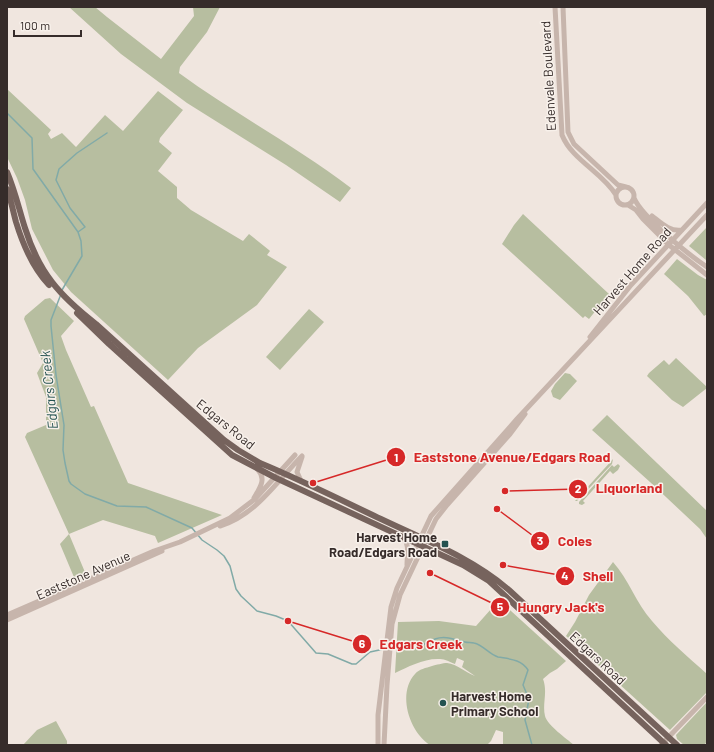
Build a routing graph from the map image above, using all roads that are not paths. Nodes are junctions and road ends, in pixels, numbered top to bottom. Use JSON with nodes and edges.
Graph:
{"nodes":[{"id":1,"x":555,"y":7,"type":"edge"},
{"id":2,"x":563,"y":7,"type":"edge"},
{"id":3,"x":571,"y":139,"type":"junction"},
{"id":4,"x":565,"y":142,"type":"junction"},
{"id":5,"x":7,"y":172,"type":"edge"},
{"id":6,"x":626,"y":187,"type":"junction"},
{"id":7,"x":7,"y":189,"type":"edge"},
{"id":8,"x":616,"y":195,"type":"junction"},
{"id":9,"x":634,"y":198,"type":"junction"},
{"id":10,"x":707,"y":203,"type":"edge"},
{"id":11,"x":628,"y":205,"type":"junction"},
{"id":12,"x":644,"y":212,"type":"junction"},
{"id":13,"x":707,"y":216,"type":"edge"},
{"id":14,"x":682,"y":230,"type":"junction"},
{"id":15,"x":673,"y":240,"type":"junction"},
{"id":16,"x":669,"y":245,"type":"junction"},
{"id":17,"x":679,"y":245,"type":"junction"},
{"id":18,"x":675,"y":250,"type":"junction"},
{"id":19,"x":31,"y":253,"type":"junction"},
{"id":20,"x":707,"y":267,"type":"edge"},
{"id":21,"x":707,"y":275,"type":"edge"},
{"id":22,"x":69,"y":303,"type":"junction"},
{"id":23,"x":576,"y":356,"type":"junction"},
{"id":24,"x":295,"y":454,"type":"dead end"},
{"id":25,"x":257,"y":468,"type":"junction"},
{"id":26,"x":280,"y":476,"type":"junction"},
{"id":27,"x":301,"y":482,"type":"junction"},
{"id":28,"x":247,"y":507,"type":"junction"},
{"id":29,"x":207,"y":530,"type":"junction"},
{"id":30,"x":403,"y":537,"type":"junction"},
{"id":31,"x":423,"y":539,"type":"junction"},
{"id":32,"x":420,"y":545,"type":"junction"},
{"id":33,"x":407,"y":566,"type":"junction"},
{"id":34,"x":8,"y":617,"type":"edge"},
{"id":35,"x":389,"y":636,"type":"junction"},
{"id":36,"x":387,"y":661,"type":"junction"},
{"id":37,"x":707,"y":698,"type":"edge"},
{"id":38,"x":668,"y":737,"type":"junction"},
{"id":39,"x":664,"y":744,"type":"edge"},
{"id":40,"x":378,"y":745,"type":"edge"},
{"id":41,"x":384,"y":745,"type":"edge"},
{"id":42,"x":677,"y":745,"type":"edge"}],
"edges":[{"from":1,"to":4,"type":"street","name":"Edenvale Boulevard"},
{"from":2,"to":3,"type":"street","name":"Edenvale Boulevard"},
{"from":3,"to":4,"type":"street"},
{"from":3,"to":6,"type":"street","name":"Edenvale Boulevard"},
{"from":4,"to":8,"type":"street","name":"Edenvale Boulevard"},
{"from":5,"to":19,"type":"main road","name":"Edgars Road"},
{"from":6,"to":8,"type":"street"},
{"from":6,"to":9,"type":"street"},
{"from":7,"to":19,"type":"main road","name":"Edgars Road"},
{"from":8,"to":11,"type":"street"},
{"from":9,"to":11,"type":"street"},
{"from":9,"to":12,"type":"street"},
{"from":10,"to":14,"type":"street","name":"Harvest Home Road"},
{"from":11,"to":16,"type":"street"},
{"from":12,"to":14,"type":"street"},
{"from":12,"to":15,"type":"street"},
{"from":13,"to":17,"type":"street","name":"Harvest Home Road"},
{"from":14,"to":15,"type":"street","name":"Harvest Home Road"},
{"from":15,"to":16,"type":"street","name":"Harvest Home Road"},
{"from":15,"to":17,"type":"street"},
{"from":16,"to":18,"type":"street"},
{"from":16,"to":23,"type":"street","name":"Harvest Home Road"},
{"from":17,"to":18,"type":"street","name":"Harvest Home Road"},
{"from":17,"to":20,"type":"street"},
{"from":18,"to":21,"type":"street"},
{"from":18,"to":23,"type":"street","name":"Harvest Home Road"},
{"from":19,"to":22,"type":"main road","name":"Edgars Road"},
{"from":22,"to":25,"type":"main road","name":"Edgars Road"},
{"from":22,"to":26,"type":"main road","name":"Edgars Road"},
{"from":23,"to":31,"type":"street","name":"Harvest Home Road"},
{"from":24,"to":26,"type":"street","name":"Eaststone Avenue"},
{"from":25,"to":26,"type":"main road","name":"Edgars Road"},
{"from":25,"to":28,"type":"street"},
{"from":26,"to":27,"type":"main road","name":"Edgars Road"},
{"from":26,"to":27,"type":"street","name":"Eaststone Avenue"},
{"from":26,"to":28,"type":"street","name":"Eaststone Avenue"},
{"from":26,"to":29,"type":"street","name":"Eaststone Avenue"},
{"from":26,"to":30,"type":"main road","name":"Edgars Road"},
{"from":27,"to":31,"type":"main road","name":"Edgars Road"},
{"from":28,"to":29,"type":"street","name":"Eaststone Avenue"},
{"from":29,"to":34,"type":"street","name":"Eaststone Avenue"},
{"from":30,"to":32,"type":"main road","name":"Edgars Road"},
{"from":30,"to":33,"type":"street"},
{"from":31,"to":32,"type":"street","name":"Harvest Home Road"},
{"from":31,"to":38,"type":"main road","name":"Edgars Road"},
{"from":32,"to":33,"type":"street"},
{"from":32,"to":35,"type":"street"},
{"from":32,"to":39,"type":"main road","name":"Edgars Road"},
{"from":33,"to":35,"type":"street"},
{"from":35,"to":36,"type":"street"},
{"from":36,"to":40,"type":"street"},
{"from":36,"to":41,"type":"street"},
{"from":37,"to":38,"type":"street"},
{"from":38,"to":39,"type":"street"},
{"from":38,"to":42,"type":"main road","name":"Edgars Road"}]}
